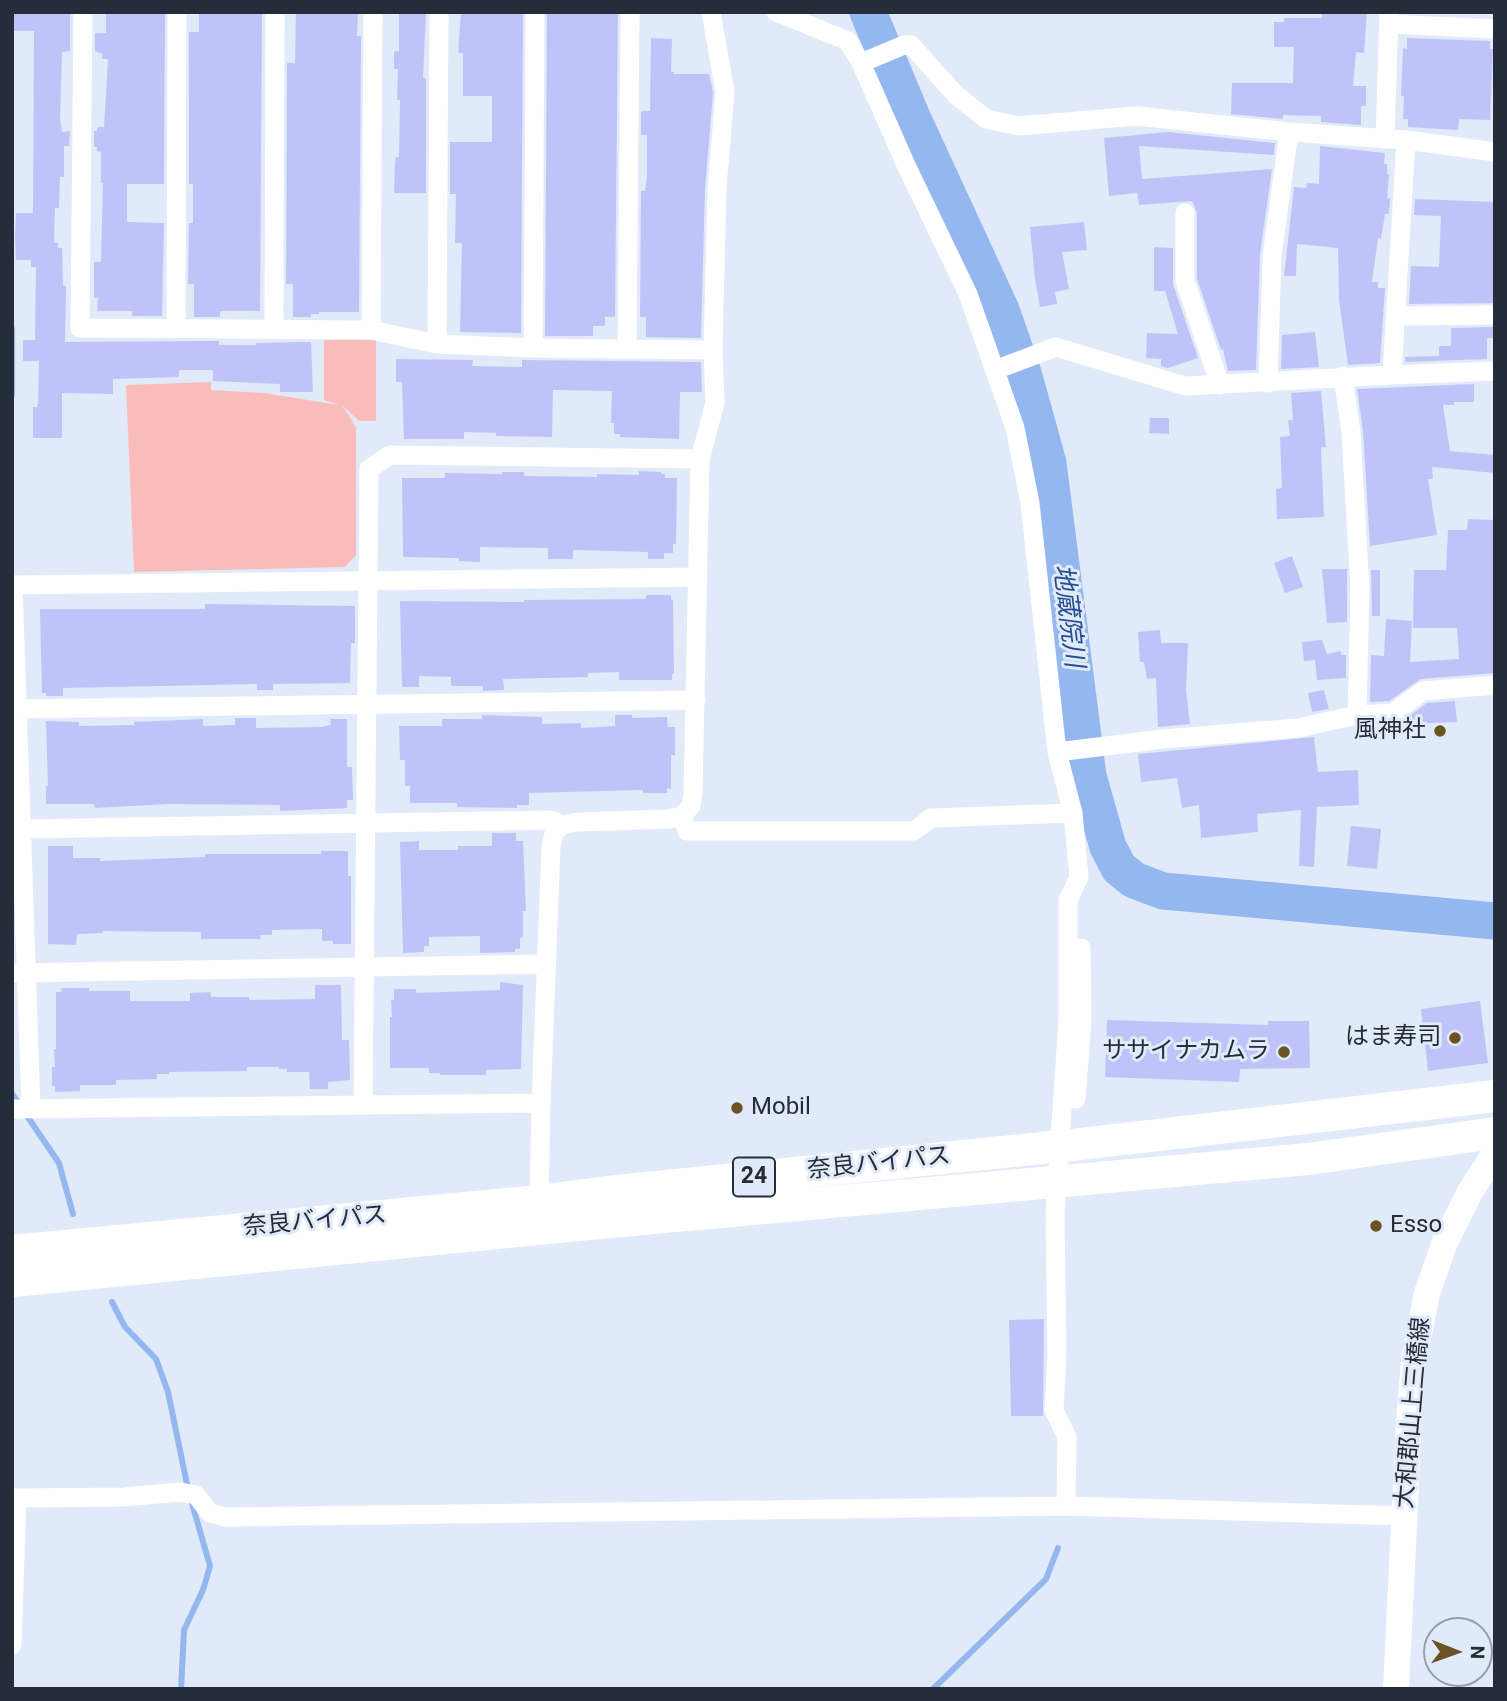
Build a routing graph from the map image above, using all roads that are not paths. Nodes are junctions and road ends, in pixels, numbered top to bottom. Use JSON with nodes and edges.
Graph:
{"nodes":[{"id":1,"x":83,"y":12,"type":"edge"},
{"id":2,"x":177,"y":12,"type":"edge"},
{"id":3,"x":275,"y":12,"type":"edge"},
{"id":4,"x":373,"y":12,"type":"edge"},
{"id":5,"x":439,"y":12,"type":"edge"},
{"id":6,"x":535,"y":12,"type":"edge"},
{"id":7,"x":630,"y":12,"type":"edge"},
{"id":8,"x":711,"y":12,"type":"edge"},
{"id":9,"x":776,"y":12,"type":"edge"},
{"id":10,"x":1389,"y":18,"type":"edge"},
{"id":11,"x":1495,"y":29,"type":"edge"},
{"id":12,"x":865,"y":60,"type":"junction"},
{"id":13,"x":1289,"y":132,"type":"junction"},
{"id":14,"x":1385,"y":139,"type":"junction"},
{"id":15,"x":1406,"y":140,"type":"junction"},
{"id":16,"x":1495,"y":152,"type":"edge"},
{"id":17,"x":1185,"y":213,"type":"dead end"},
{"id":18,"x":1495,"y":315,"type":"edge"},
{"id":19,"x":1396,"y":316,"type":"junction"},
{"id":20,"x":176,"y":328,"type":"junction"},
{"id":21,"x":274,"y":329,"type":"junction"},
{"id":22,"x":371,"y":330,"type":"junction"},
{"id":23,"x":437,"y":344,"type":"junction"},
{"id":24,"x":533,"y":348,"type":"junction"},
{"id":25,"x":627,"y":349,"type":"junction"},
{"id":26,"x":713,"y":350,"type":"junction"},
{"id":27,"x":998,"y":368,"type":"junction"},
{"id":28,"x":1495,"y":371,"type":"edge"},
{"id":29,"x":1392,"y":375,"type":"junction"},
{"id":30,"x":1343,"y":376,"type":"junction"},
{"id":31,"x":1268,"y":383,"type":"junction"},
{"id":32,"x":1220,"y":385,"type":"junction"},
{"id":33,"x":700,"y":459,"type":"junction"},
{"id":34,"x":698,"y":577,"type":"junction"},
{"id":35,"x":367,"y":581,"type":"junction"},
{"id":36,"x":13,"y":585,"type":"edge"},
{"id":37,"x":1495,"y":685,"type":"edge"},
{"id":38,"x":696,"y":700,"type":"junction"},
{"id":39,"x":366,"y":704,"type":"junction"},
{"id":40,"x":14,"y":709,"type":"edge"},
{"id":41,"x":1357,"y":715,"type":"junction"},
{"id":42,"x":1062,"y":751,"type":"junction"},
{"id":43,"x":1073,"y":813,"type":"junction"},
{"id":44,"x":682,"y":816,"type":"junction"},
{"id":45,"x":365,"y":824,"type":"junction"},
{"id":46,"x":562,"y":825,"type":"junction"},
{"id":47,"x":21,"y":829,"type":"junction"},
{"id":48,"x":17,"y":853,"type":"edge"},
{"id":49,"x":1079,"y":877,"type":"junction"},
{"id":50,"x":546,"y":964,"type":"junction"},
{"id":51,"x":364,"y":967,"type":"junction"},
{"id":52,"x":19,"y":973,"type":"edge"},
{"id":53,"x":1495,"y":1096,"type":"edge"},
{"id":54,"x":541,"y":1103,"type":"junction"},
{"id":55,"x":363,"y":1105,"type":"junction"},
{"id":56,"x":21,"y":1108,"type":"edge"},
{"id":57,"x":1495,"y":1133,"type":"edge"},
{"id":58,"x":1072,"y":1145,"type":"junction"},
{"id":59,"x":1495,"y":1153,"type":"edge"},
{"id":60,"x":539,"y":1201,"type":"junction"},
{"id":61,"x":12,"y":1251,"type":"edge"},
{"id":62,"x":12,"y":1281,"type":"edge"},
{"id":63,"x":15,"y":1498,"type":"edge"},
{"id":64,"x":1066,"y":1506,"type":"junction"},
{"id":65,"x":1404,"y":1516,"type":"junction"},
{"id":66,"x":12,"y":1645,"type":"edge"},
{"id":67,"x":1396,"y":1689,"type":"edge"}],
"edges":[{"from":1,"to":20,"type":"street"},
{"from":2,"to":20,"type":"street"},
{"from":3,"to":21,"type":"street"},
{"from":4,"to":22,"type":"street"},
{"from":5,"to":23,"type":"street"},
{"from":6,"to":24,"type":"street"},
{"from":7,"to":25,"type":"street"},
{"from":8,"to":26,"type":"street"},
{"from":9,"to":12,"type":"street"},
{"from":10,"to":11,"type":"street"},
{"from":10,"to":14,"type":"street"},
{"from":12,"to":13,"type":"street"},
{"from":12,"to":27,"type":"street"},
{"from":13,"to":14,"type":"street"},
{"from":13,"to":31,"type":"street"},
{"from":14,"to":15,"type":"street"},
{"from":15,"to":16,"type":"street"},
{"from":15,"to":19,"type":"street"},
{"from":17,"to":32,"type":"street"},
{"from":18,"to":19,"type":"street"},
{"from":19,"to":29,"type":"street"},
{"from":20,"to":21,"type":"street"},
{"from":21,"to":22,"type":"street"},
{"from":22,"to":23,"type":"street"},
{"from":23,"to":24,"type":"street"},
{"from":24,"to":25,"type":"street"},
{"from":25,"to":26,"type":"street"},
{"from":26,"to":33,"type":"street"},
{"from":27,"to":32,"type":"street"},
{"from":27,"to":42,"type":"street"},
{"from":28,"to":29,"type":"street"},
{"from":29,"to":30,"type":"street"},
{"from":30,"to":31,"type":"street"},
{"from":30,"to":41,"type":"street"},
{"from":31,"to":32,"type":"street"},
{"from":33,"to":34,"type":"street"},
{"from":33,"to":35,"type":"street"},
{"from":34,"to":35,"type":"street"},
{"from":34,"to":38,"type":"street"},
{"from":35,"to":36,"type":"street"},
{"from":35,"to":39,"type":"street"},
{"from":36,"to":40,"type":"street"},
{"from":37,"to":41,"type":"street"},
{"from":38,"to":39,"type":"street"},
{"from":38,"to":44,"type":"street"},
{"from":39,"to":40,"type":"street"},
{"from":39,"to":45,"type":"street"},
{"from":40,"to":47,"type":"street"},
{"from":41,"to":42,"type":"street"},
{"from":42,"to":43,"type":"street"},
{"from":43,"to":44,"type":"street"},
{"from":43,"to":49,"type":"street"},
{"from":44,"to":46,"type":"street"},
{"from":45,"to":46,"type":"street"},
{"from":45,"to":47,"type":"street"},
{"from":45,"to":51,"type":"street"},
{"from":46,"to":50,"type":"street"},
{"from":47,"to":48,"type":"street"},
{"from":48,"to":52,"type":"street"},
{"from":49,"to":58,"type":"street"},
{"from":49,"to":64,"type":"street"},
{"from":50,"to":51,"type":"street"},
{"from":50,"to":54,"type":"street"},
{"from":51,"to":52,"type":"street"},
{"from":51,"to":55,"type":"street"},
{"from":52,"to":56,"type":"street"},
{"from":53,"to":58,"type":"highway","name":"奈良バイパス","number":"24"},
{"from":54,"to":55,"type":"street"},
{"from":54,"to":60,"type":"street"},
{"from":55,"to":56,"type":"street"},
{"from":57,"to":62,"type":"highway","name":"奈良バイパス","number":"24"},
{"from":58,"to":60,"type":"highway","name":"奈良バイパス","number":"24"},
{"from":59,"to":65,"type":"main road","name":"大和郡山上三橋線"},
{"from":60,"to":61,"type":"highway","name":"奈良バイパス","number":"24"},
{"from":63,"to":64,"type":"street"},
{"from":63,"to":66,"type":"street"},
{"from":64,"to":65,"type":"street"},
{"from":65,"to":67,"type":"main road","name":"大和郡山上三橋線"}]}
